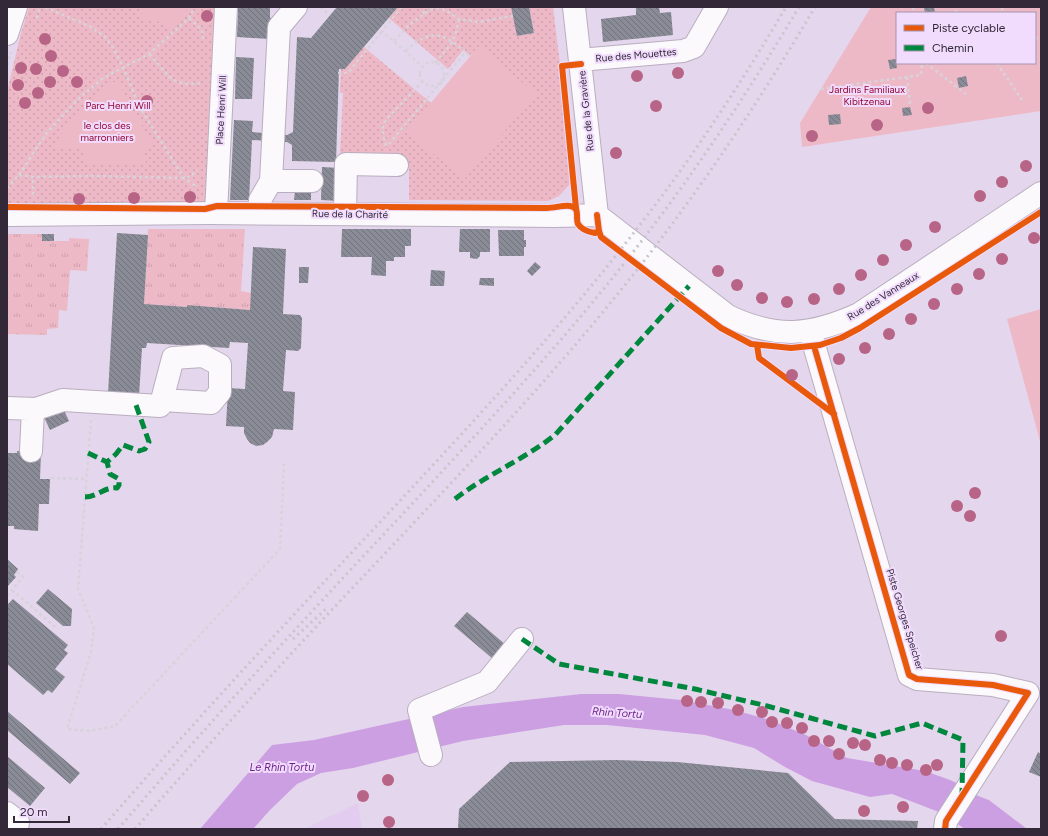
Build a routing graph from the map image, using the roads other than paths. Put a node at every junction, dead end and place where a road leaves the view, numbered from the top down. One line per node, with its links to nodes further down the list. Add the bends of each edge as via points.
1 (16, 7): 6 (street)
2 (226, 7): 12 (street, Place Henri Will)
3 (296, 7): 9 (street, via 279,27)
4 (574, 7): 7 (street, Rue de la Gravière)
5 (717, 7): 7 (street, Rue des Mouettes, via 694,47 683,51)
6 (7, 34)
7 (580, 60): 16 (street, Rue de la Gravière)
8 (397, 165): 15 (street, via 346,164)
9 (271, 181): 10 (street); 13 (street, via 260,200)
10 (312, 182)
11 (1041, 193): 17 (street, Rue des Vanneaux, via 858,314)
12 (216, 213): 13 (street, Rue de la Charité); 14 (street, Rue de la Charité)
13 (259, 213): 15 (street, Rue de la Charité)
14 (7, 214)
15 (345, 214): 16 (street, Rue de la Charité)
16 (597, 215): 17 (street, Rue des Vanneaux, via 728,316 750,326 769,330)
17 (810, 331): 23 (street, Piste Georges Speicher, via 909,675 917,679 993,685)
18 (162, 400): 20 (street, via 160,406 62,400)
19 (7, 408): 20 (street)
20 (34, 409): 21 (street)
21 (31, 451)
22 (522, 639): 24 (street, via 487,682 419,710)
23 (1035, 693): 26 (street, Piste Georges Speicher, via 960,800)
24 (431, 755)
25 (7, 813): 27 (street, via 18,822)
26 (946, 825)
27 (17, 829)

